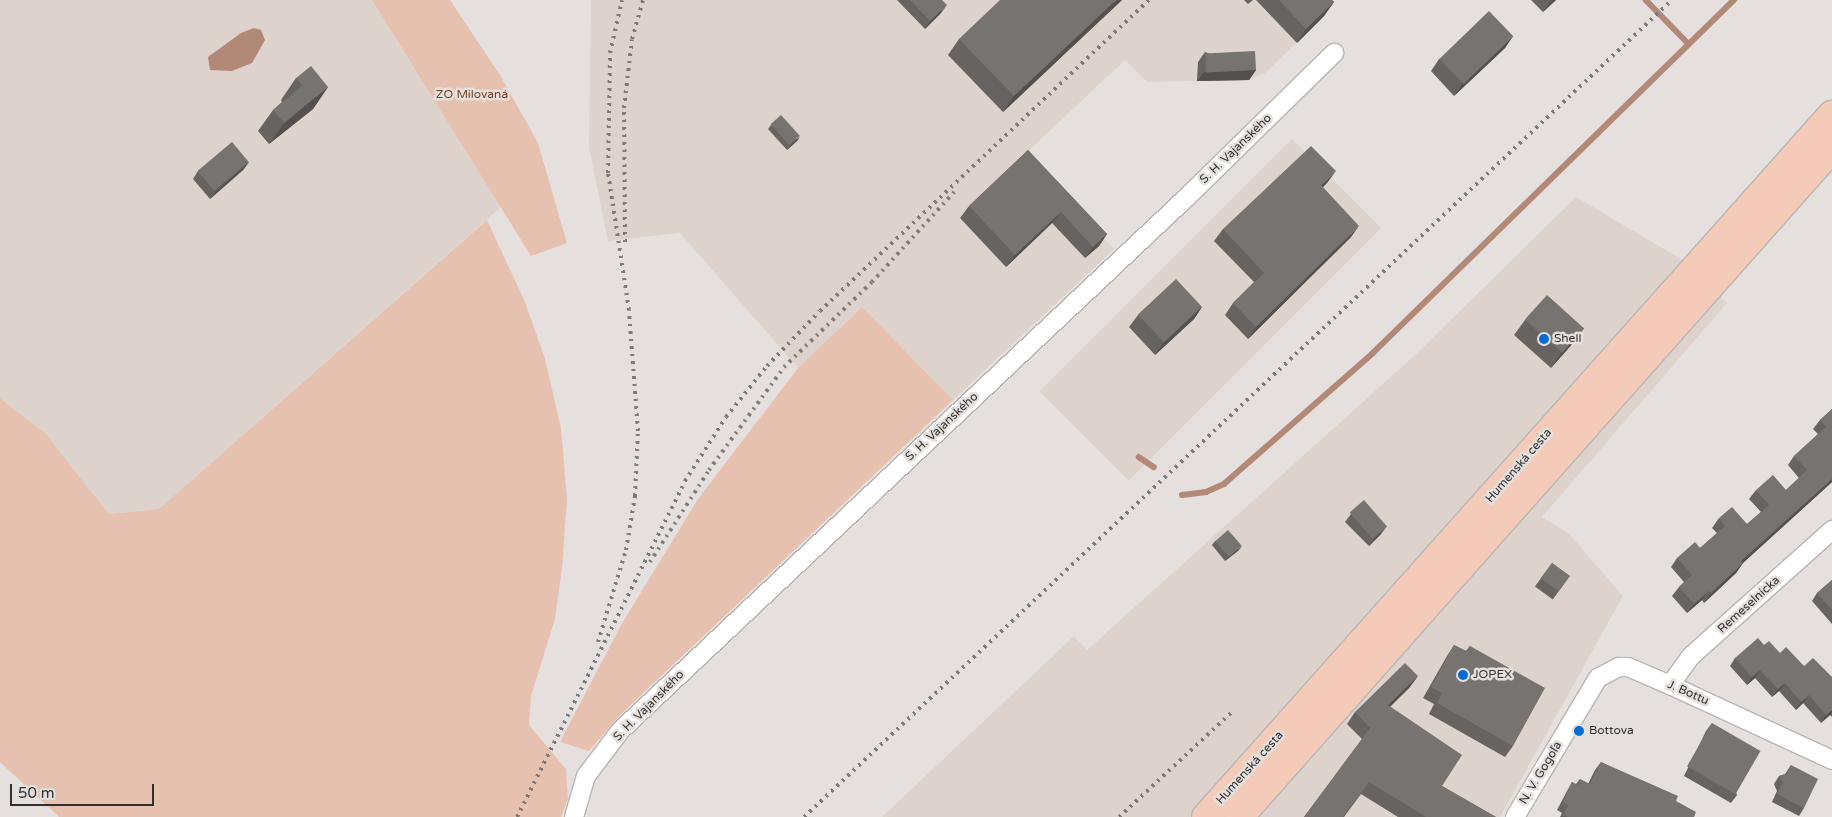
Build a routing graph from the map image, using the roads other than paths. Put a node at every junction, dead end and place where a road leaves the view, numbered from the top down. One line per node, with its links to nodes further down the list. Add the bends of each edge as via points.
1 (1334, 53): 8 (street, S. H. Vajanského, via 1186,199 620,731 586,776)
2 (1832, 115): 9 (main road, Humenská cesta)
3 (1832, 148): 10 (main road, Humenská cesta)
4 (1832, 530): 5 (street, Remeselnícka, via 1690,657)
5 (1670, 685): 6 (street, J. Bottu, via 1628,667 1606,671 1598,678); 7 (street, J. Bottu)
6 (1568, 729): 11 (street, N. V. Gogoľa)
7 (1832, 760)
8 (574, 817)
9 (1206, 817)
10 (1239, 817)
11 (1515, 817)

